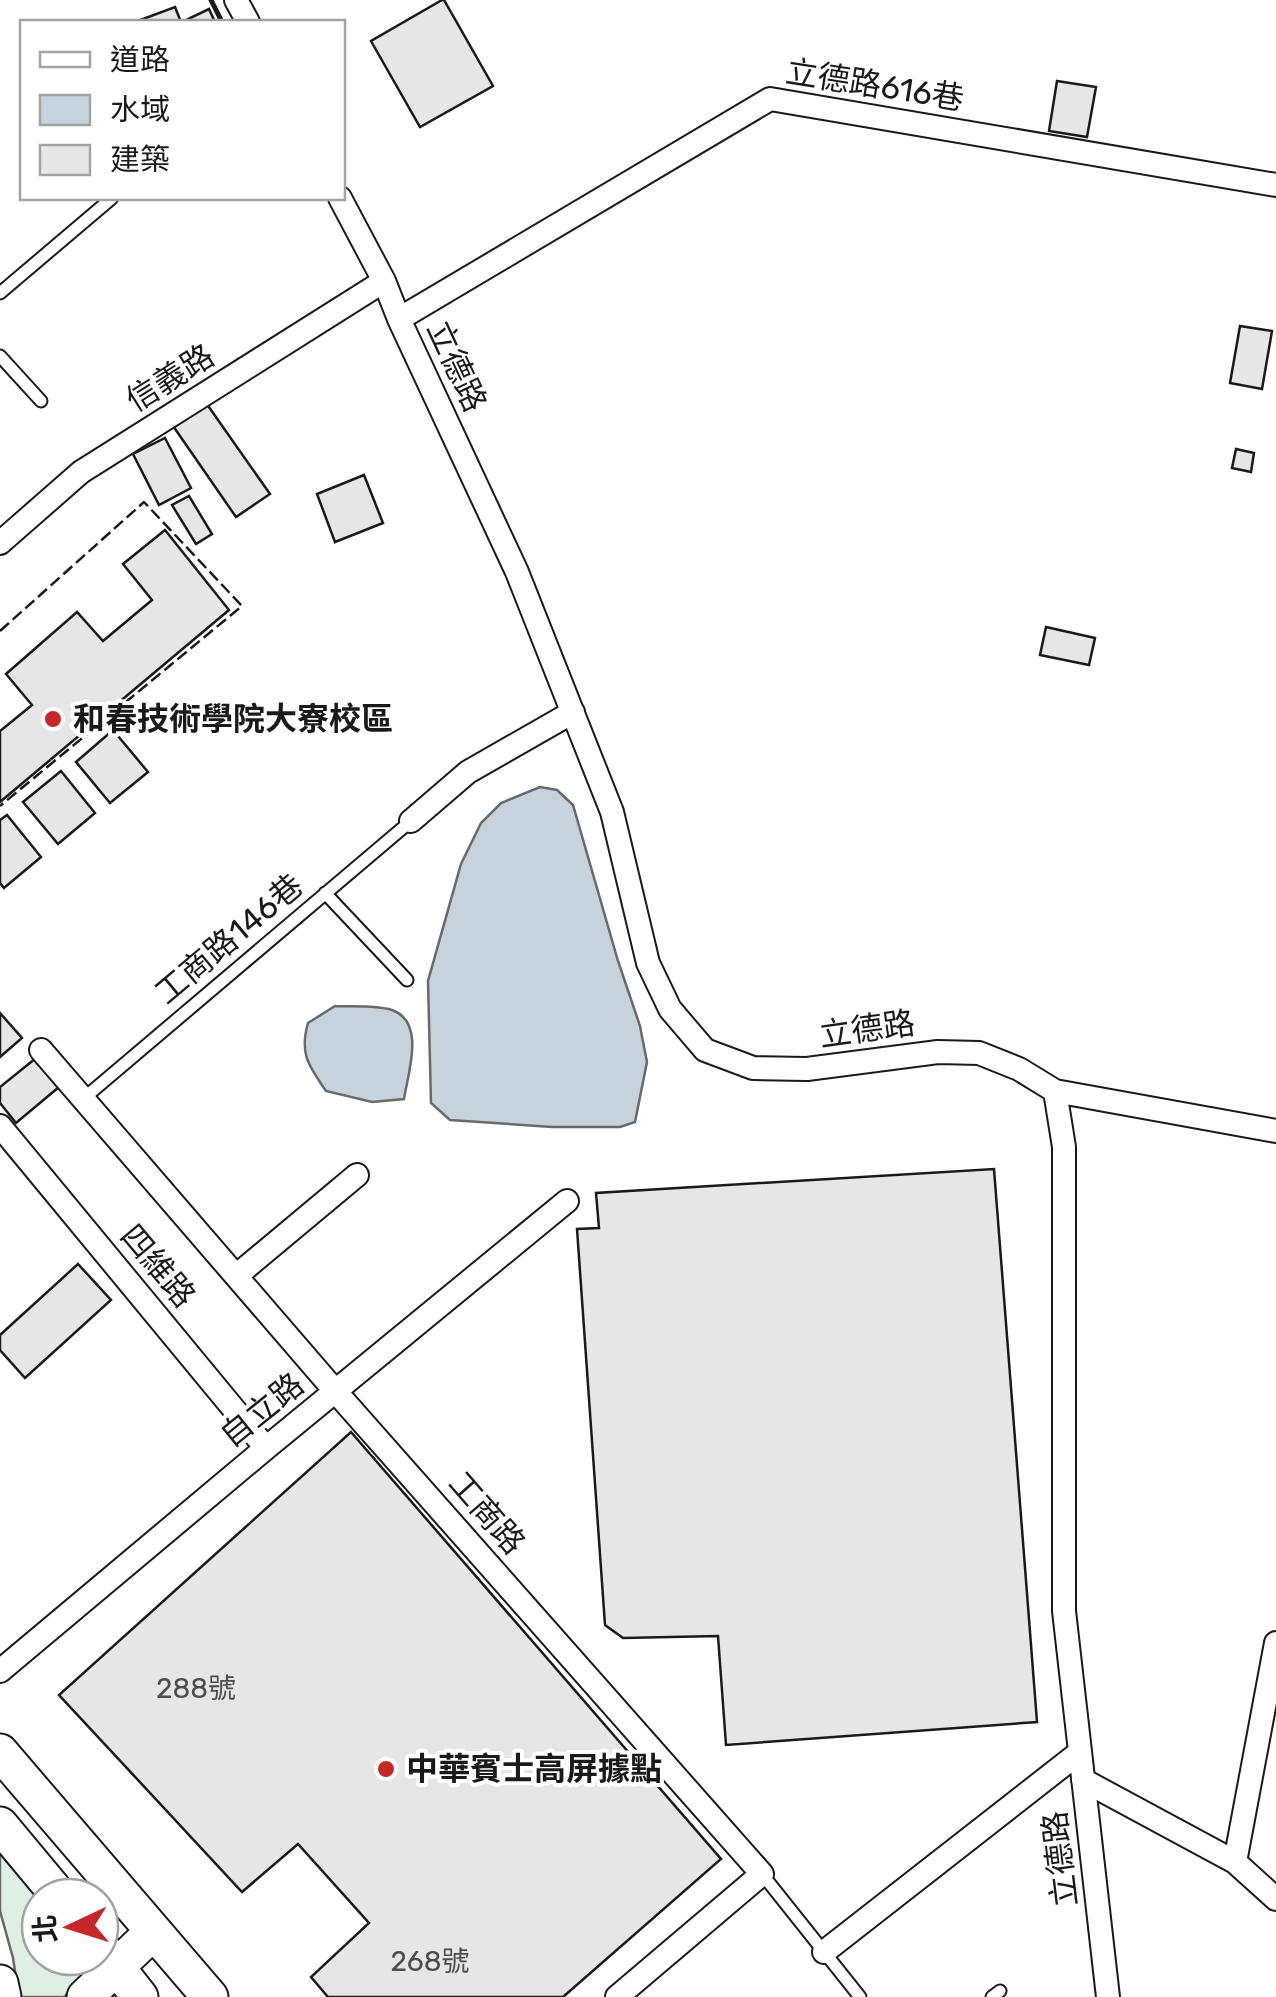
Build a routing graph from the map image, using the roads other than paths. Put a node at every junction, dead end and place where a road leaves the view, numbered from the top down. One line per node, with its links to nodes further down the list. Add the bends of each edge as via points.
1 (1276, 185): 6 (street, 立德路616巷, via 770,99)
2 (110, 200): 5 (lane)
3 (341, 200): 4 (street, 立德路)
4 (384, 281): 6 (street, 立德路); 10 (street, 信義路, via 81,472)
5 (0, 293)
6 (399, 319): 11 (street, 立德路, via 517,572)
7 (0, 356): 8 (lane)
8 (5, 371): 9 (lane)
9 (41, 401)
10 (0, 543)
11 (573, 712): 12 (street, via 468,772); 16 (street, 立德路, via 612,812 648,964 670,1009 705,1050 753,1068 807,1069 979,1053)
12 (410, 821): 13 (lane, 工商路146巷)
13 (325, 894): 14 (lane); 17 (lane, 工商路146巷)
14 (407, 980)
15 (41, 1050): 17 (street, 工商路)
16 (1055, 1092): 19 (street); 28 (street, 立德路, via 1064,1148 1064,1611)
17 (84, 1099): 22 (street, 工商路)
18 (0, 1126): 24 (street, 四維路)
19 (1276, 1132)
20 (356, 1176): 22 (street)
21 (567, 1200): 23 (street, 自立路)
22 (236, 1276): 23 (street, 工商路)
23 (336, 1392): 24 (street, 自立路); 32 (street, 工商路)
24 (266, 1448): 26 (street, 自立路)
25 (1276, 1642): 31 (street)
26 (0, 1671)
27 (0, 1752): 35 (main road)
28 (1080, 1752): 29 (street, 立德路); 36 (street)
29 (1083, 1780): 31 (street); 44 (street, 立德路)
30 (0, 1825): 33 (main road)
31 (1235, 1862): 34 (street)
32 (762, 1874): 36 (lane); 42 (street)
33 (43, 1877)
34 (1276, 1899)
35 (164, 1944): 37 (main road); 41 (main road)
36 (824, 1952): 43 (lane)
37 (125, 1979): 40 (main road)
38 (0, 1982): 39 (main road)
39 (3, 1997)
40 (85, 1997)
41 (210, 1997)
42 (617, 1997)
43 (860, 1997)
44 (1108, 1997)

